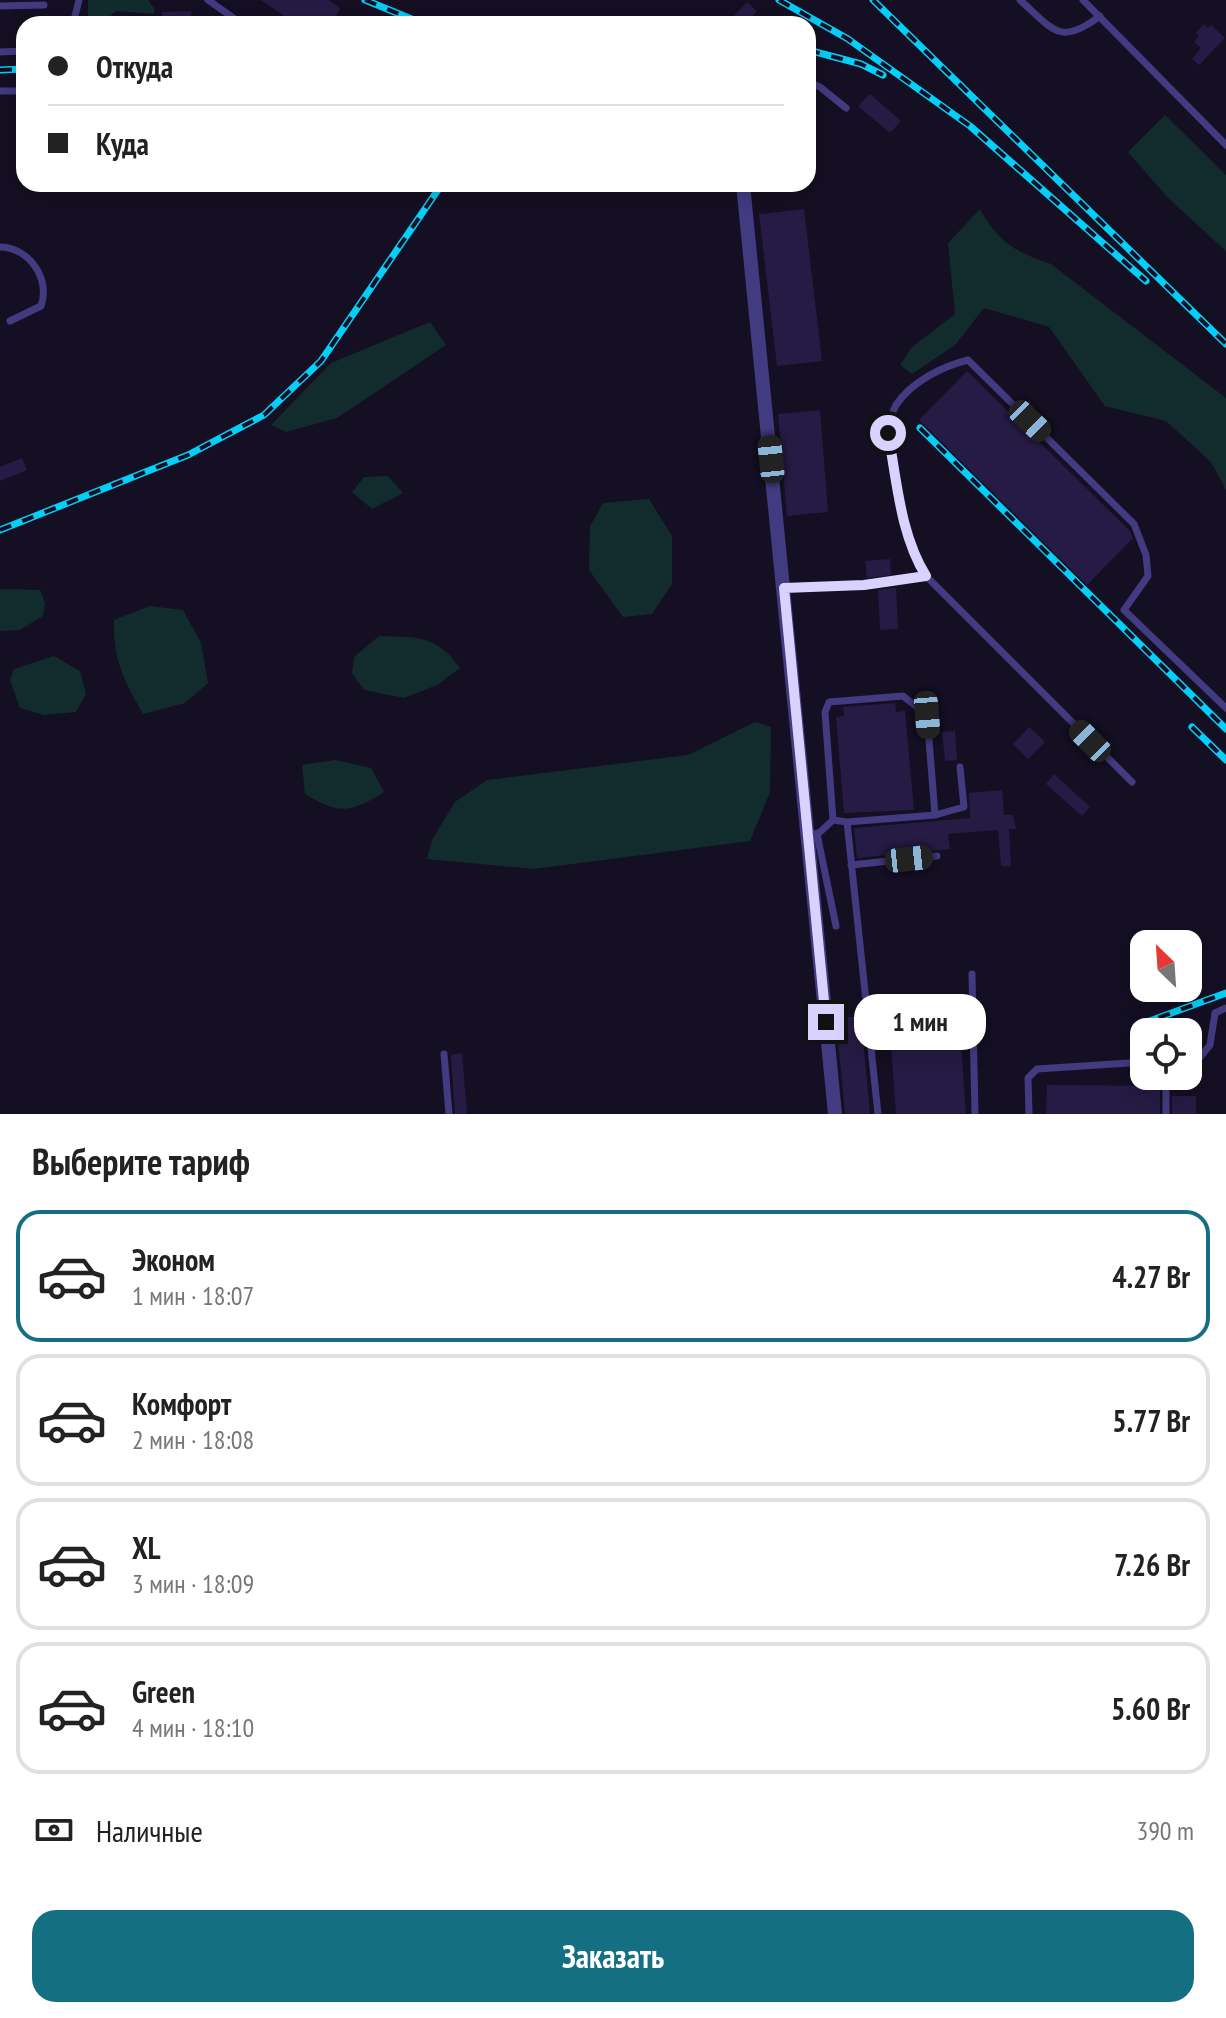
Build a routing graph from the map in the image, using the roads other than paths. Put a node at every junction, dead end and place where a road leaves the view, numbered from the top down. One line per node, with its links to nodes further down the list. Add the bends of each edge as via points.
1 (208, 0): 6 (lane)
2 (1020, 0): 7 (lane, via 1062,33 1080,31)
3 (1083, 0): 7 (lane)
4 (44, 5): 5 (lane)
5 (0, 6)
6 (231, 16)
7 (1100, 16): 12 (lane)
8 (816, 85): 11 (lane)
9 (0, 91): 10 (lane)
10 (15, 91)
11 (846, 108)
12 (1226, 145)
13 (744, 192): 17 (street)
14 (0, 247): 15 (lane, via 27,255 44,296 41,306)
15 (10, 321)
16 (926, 576): 17 (lane); 18 (lane, via 902,513 888,433 895,406 907,393 942,367 968,360 1134,524 1148,576 1124,610); 20 (lane)
17 (784, 588): 24 (street)
18 (1226, 708)
19 (960, 767): 21 (lane, via 964,807)
20 (1132, 782)
21 (935, 815): 22 (lane, via 927,715 903,696 829,702 825,712); 23 (lane)
22 (833, 820): 23 (lane); 24 (lane)
23 (847, 822): 26 (lane)
24 (812, 836): 27 (lane); 35 (street)
25 (937, 856): 26 (lane)
26 (851, 865): 36 (lane)
27 (836, 926)
28 (972, 974): 37 (lane)
29 (1226, 1008): 31 (lane, via 1215,1013 1210,1045)
30 (444, 1054): 34 (lane)
31 (1202, 1055)
32 (1130, 1063): 38 (lane, via 1037,1069 1028,1078)
33 (1166, 1090): 39 (lane)
34 (449, 1114)
35 (835, 1114)
36 (878, 1114)
37 (975, 1114)
38 (1029, 1114)
39 (1166, 1114)

